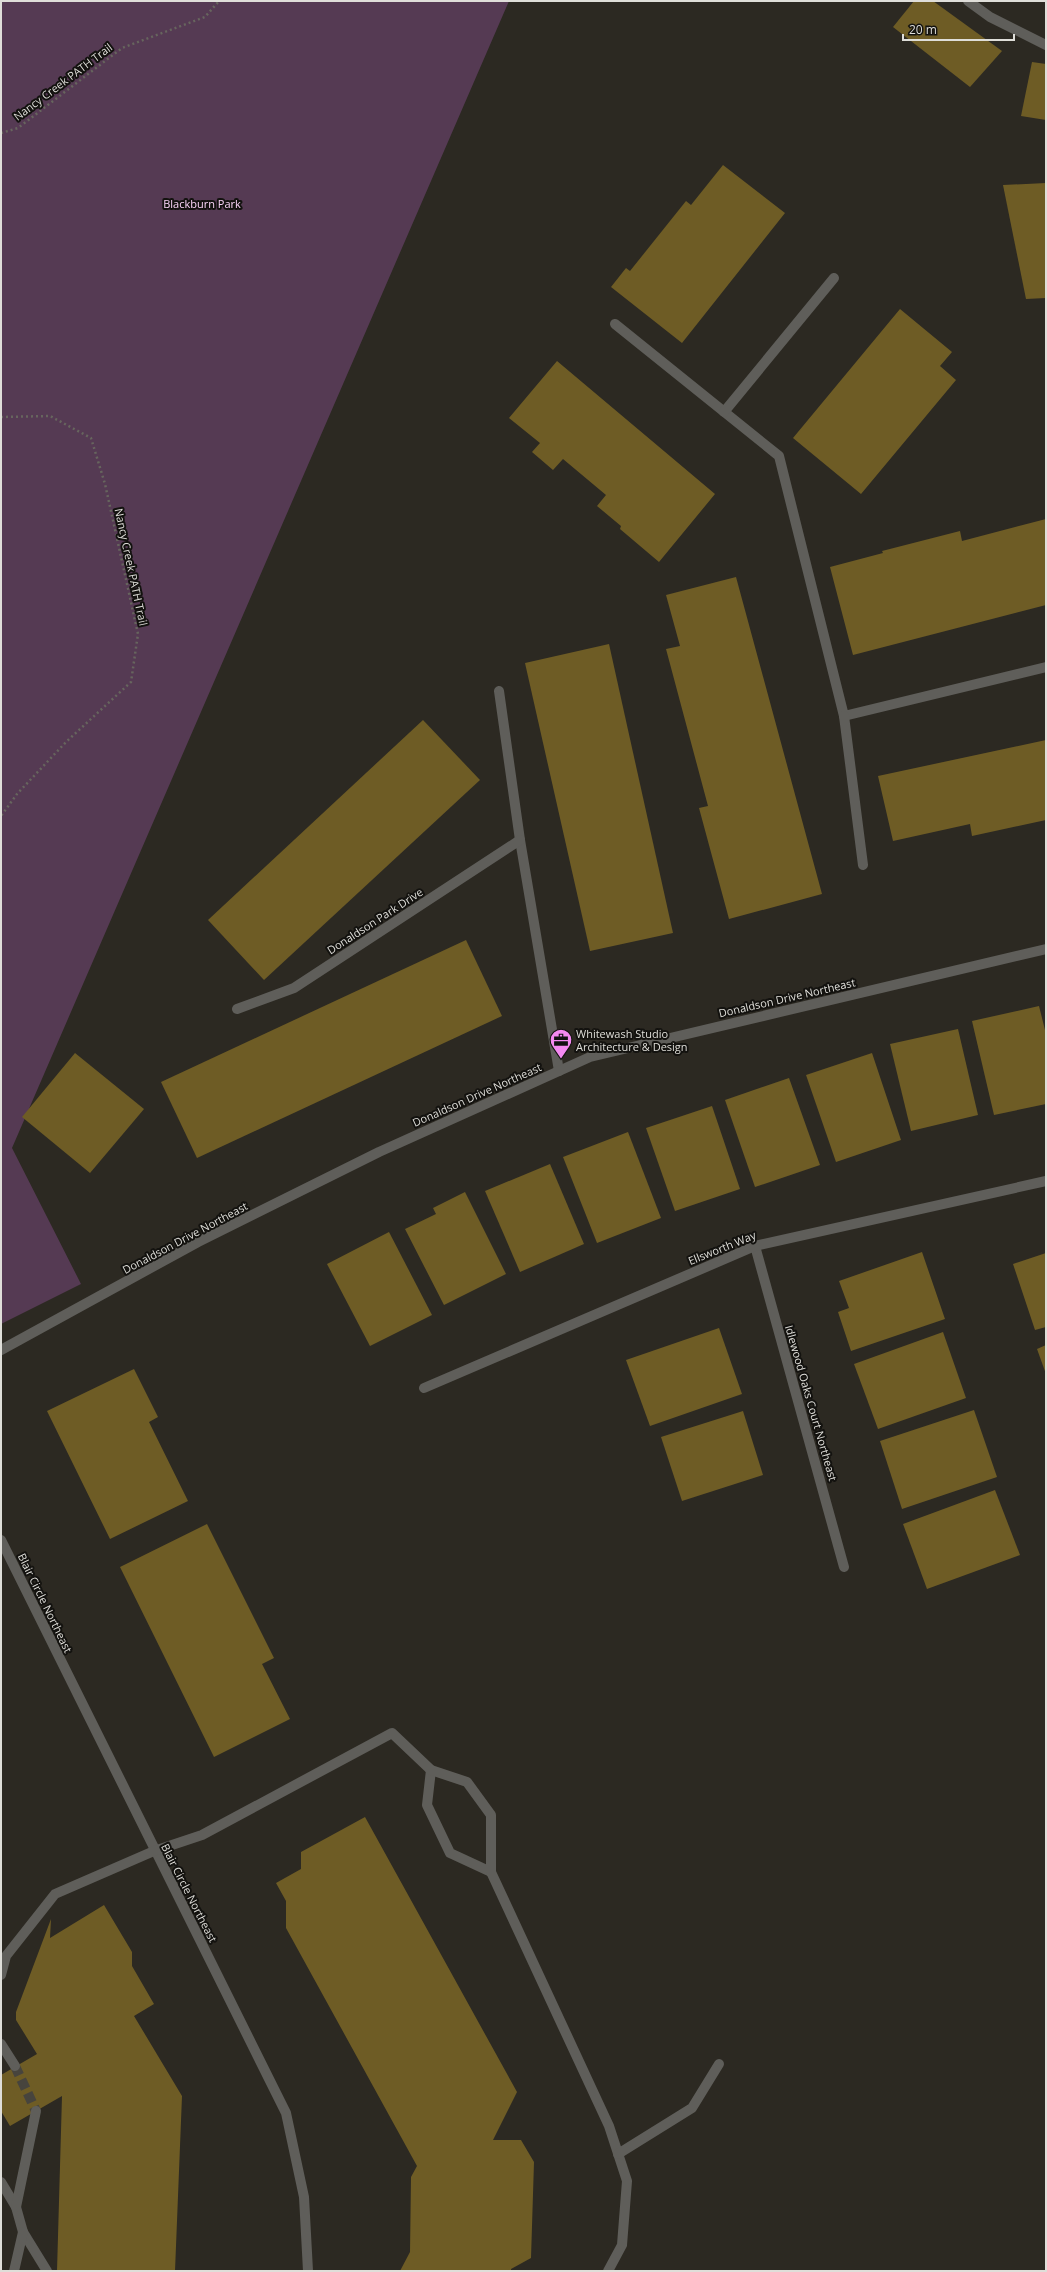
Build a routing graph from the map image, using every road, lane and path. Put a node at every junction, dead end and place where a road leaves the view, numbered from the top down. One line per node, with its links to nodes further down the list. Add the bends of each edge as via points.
1 (219, 1): 4 (path, Nancy Creek PATH Trail, via 205,17 122,48 18,128)
2 (968, 1): 3 (street, via 990,17)
3 (1046, 45)
4 (1, 133)
5 (834, 278): 7 (street)
6 (615, 324): 7 (street)
7 (724, 412): 11 (street, via 779,456)
8 (1, 416): 12 (path, Nancy Creek PATH Trail, via 50,416 91,438 105,484 138,634 131,682 66,742 17,794)
9 (1046, 667): 11 (street)
10 (498, 691): 13 (street)
11 (844, 716): 14 (street)
12 (1, 816)
13 (520, 840): 16 (street, Donaldson Park Drive, via 294,988); 17 (street)
14 (864, 865)
15 (1046, 949): 17 (street, Donaldson Drive Northeast, via 590,1057)
16 (237, 1009)
17 (559, 1071): 20 (street, Donaldson Drive Northeast, via 380,1152 198,1242)
18 (1046, 1181): 19 (street, Ellsworth Way)
19 (755, 1246): 21 (street, Ellsworth Way); 23 (street, Idlewood Oaks Court Northeast)
20 (1, 1350)
21 (424, 1388)
22 (1, 1540): 25 (street, Blair Circle Northeast)
23 (844, 1567)
24 (431, 1770): 25 (street, via 392,1733 202,1835); 26 (street, via 427,1805 450,1853); 26 (street, via 467,1782 491,1815)
25 (154, 1851): 27 (street, via 55,1894 6,1956); 38 (street, Blair Circle Northeast, via 286,2112 304,2198)
26 (491, 1872): 32 (street, via 609,2126)
27 (1, 1975)
28 (1, 2044): 30 (street)
29 (720, 2064): 32 (street, via 692,2108)
30 (15, 2066)
31 (36, 2111): 34 (street)
32 (618, 2154): 39 (street, via 627,2180 622,2245)
33 (1, 2182): 34 (street)
34 (16, 2207): 35 (street)
35 (23, 2232): 36 (street); 37 (street)
36 (14, 2271)
37 (47, 2271)
38 (308, 2271)
39 (608, 2271)

